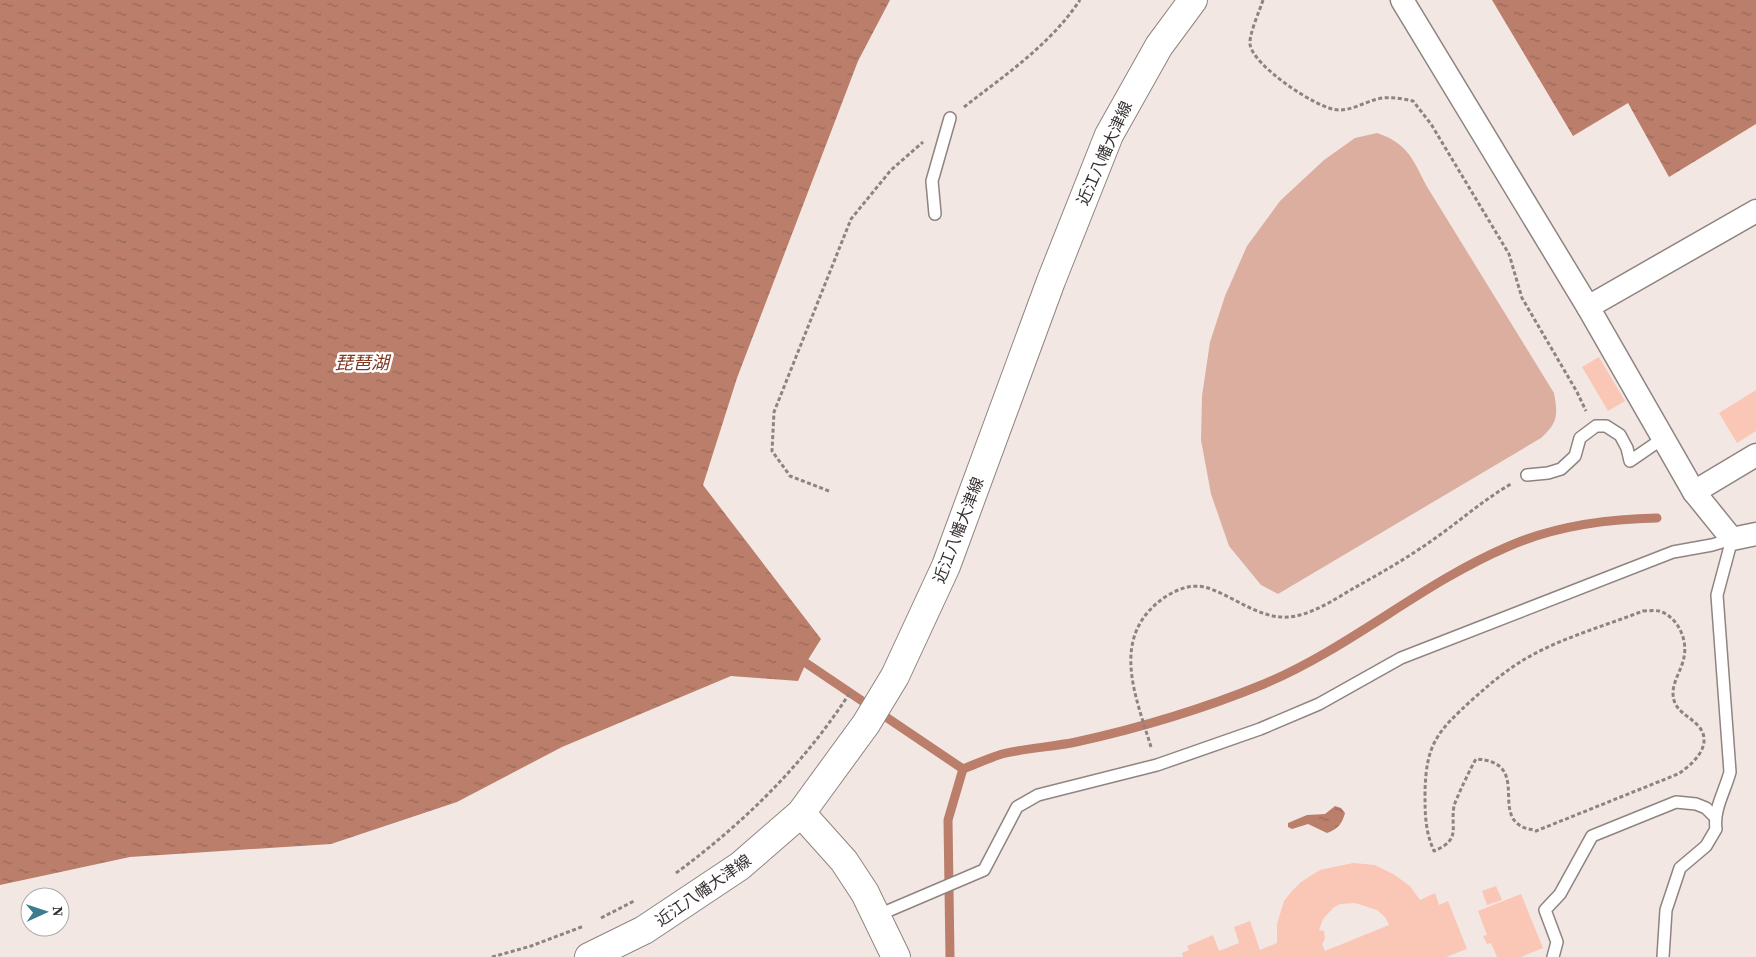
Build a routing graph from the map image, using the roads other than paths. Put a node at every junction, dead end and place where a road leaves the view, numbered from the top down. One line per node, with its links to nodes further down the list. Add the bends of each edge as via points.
1 (1193, 0): 13 (main road, 近江八幡大津線, via 1159,46 1109,135 1051,281 946,566 884,696)
2 (1402, 0): 6 (street)
3 (950, 118): 5 (lane, via 932,181)
4 (1756, 212): 6 (street)
5 (935, 214)
6 (1588, 307): 7 (street)
7 (1662, 440): 9 (lane, via 1630,461 1628,448 1620,435 1606,426 1593,428 1580,438 1575,456 1562,469 1548,474); 10 (street)
8 (1756, 455): 10 (street)
9 (1527, 474)
10 (1694, 492): 12 (street)
11 (1756, 534): 12 (street)
12 (1732, 539): 14 (lane, via 1717,596 1730,772); 15 (lane, via 1673,552 1401,658 1319,704 1260,730 1157,765 1038,795 1016,807 984,870)
13 (800, 813): 15 (main road, via 844,861); 16 (main road, 近江八幡大津線, via 740,866 677,910)
14 (1714, 816): 18 (lane, via 1696,804 1676,802 1592,836 1560,894 1545,910 1557,942); 19 (lane, via 1716,829 1706,846 1680,868 1666,910)
15 (876, 916): 17 (main road)
16 (589, 957)
17 (896, 957)
18 (1553, 957)
19 (1663, 957)

